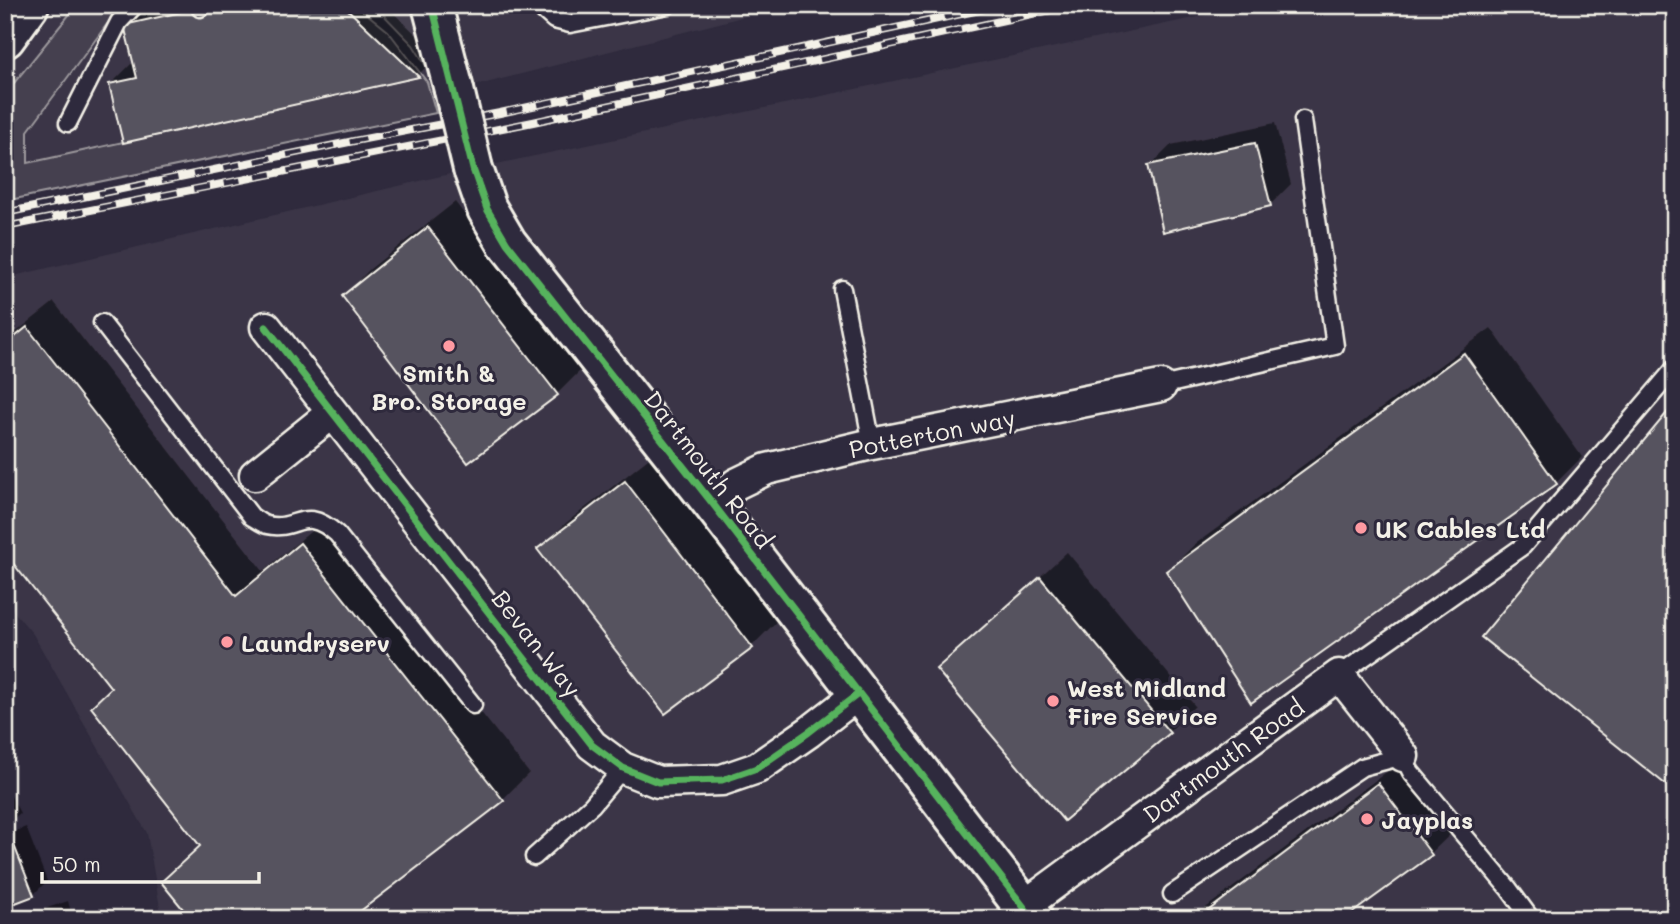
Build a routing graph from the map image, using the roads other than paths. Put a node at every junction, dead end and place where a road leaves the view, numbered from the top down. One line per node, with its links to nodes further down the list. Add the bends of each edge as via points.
1 (29, 5): 7 (street)
2 (135, 5): 9 (lane, via 119,22)
3 (432, 5): 19 (street, Dartmouth Road, bridge, via 487,209 507,243)
4 (537, 5): 6 (lane, via 554,20 570,24)
5 (668, 5): 6 (lane)
6 (626, 10)
7 (5, 38)
8 (1303, 120): 14 (lane, via 1335,346)
9 (68, 122)
10 (842, 289): 16 (lane)
11 (102, 323): 18 (lane)
12 (266, 327): 15 (street, Bevan Way)
13 (1675, 368): 20 (lane, via 1523,546)
14 (1161, 386): 16 (street, Potterton way)
15 (332, 412): 17 (street); 24 (street, Bevan Way, via 592,745)
16 (872, 444): 19 (street, Potterton way, via 767,469 736,484)
17 (255, 475): 18 (lane)
18 (231, 492): 22 (lane, via 252,517 267,525 323,521)
19 (713, 503): 21 (street, Dartmouth Road)
20 (1339, 676): 23 (street); 27 (street, Dartmouth Road)
21 (858, 694): 24 (street, Bevan Way, via 757,768 722,780 658,782); 27 (street, Dartmouth Road)
22 (473, 705)
23 (1403, 756): 26 (lane, via 1362,767); 28 (lane, via 1411,772)
24 (624, 768): 25 (lane, via 592,805)
25 (534, 857)
26 (1172, 894)
27 (1021, 914)
28 (1531, 919)

